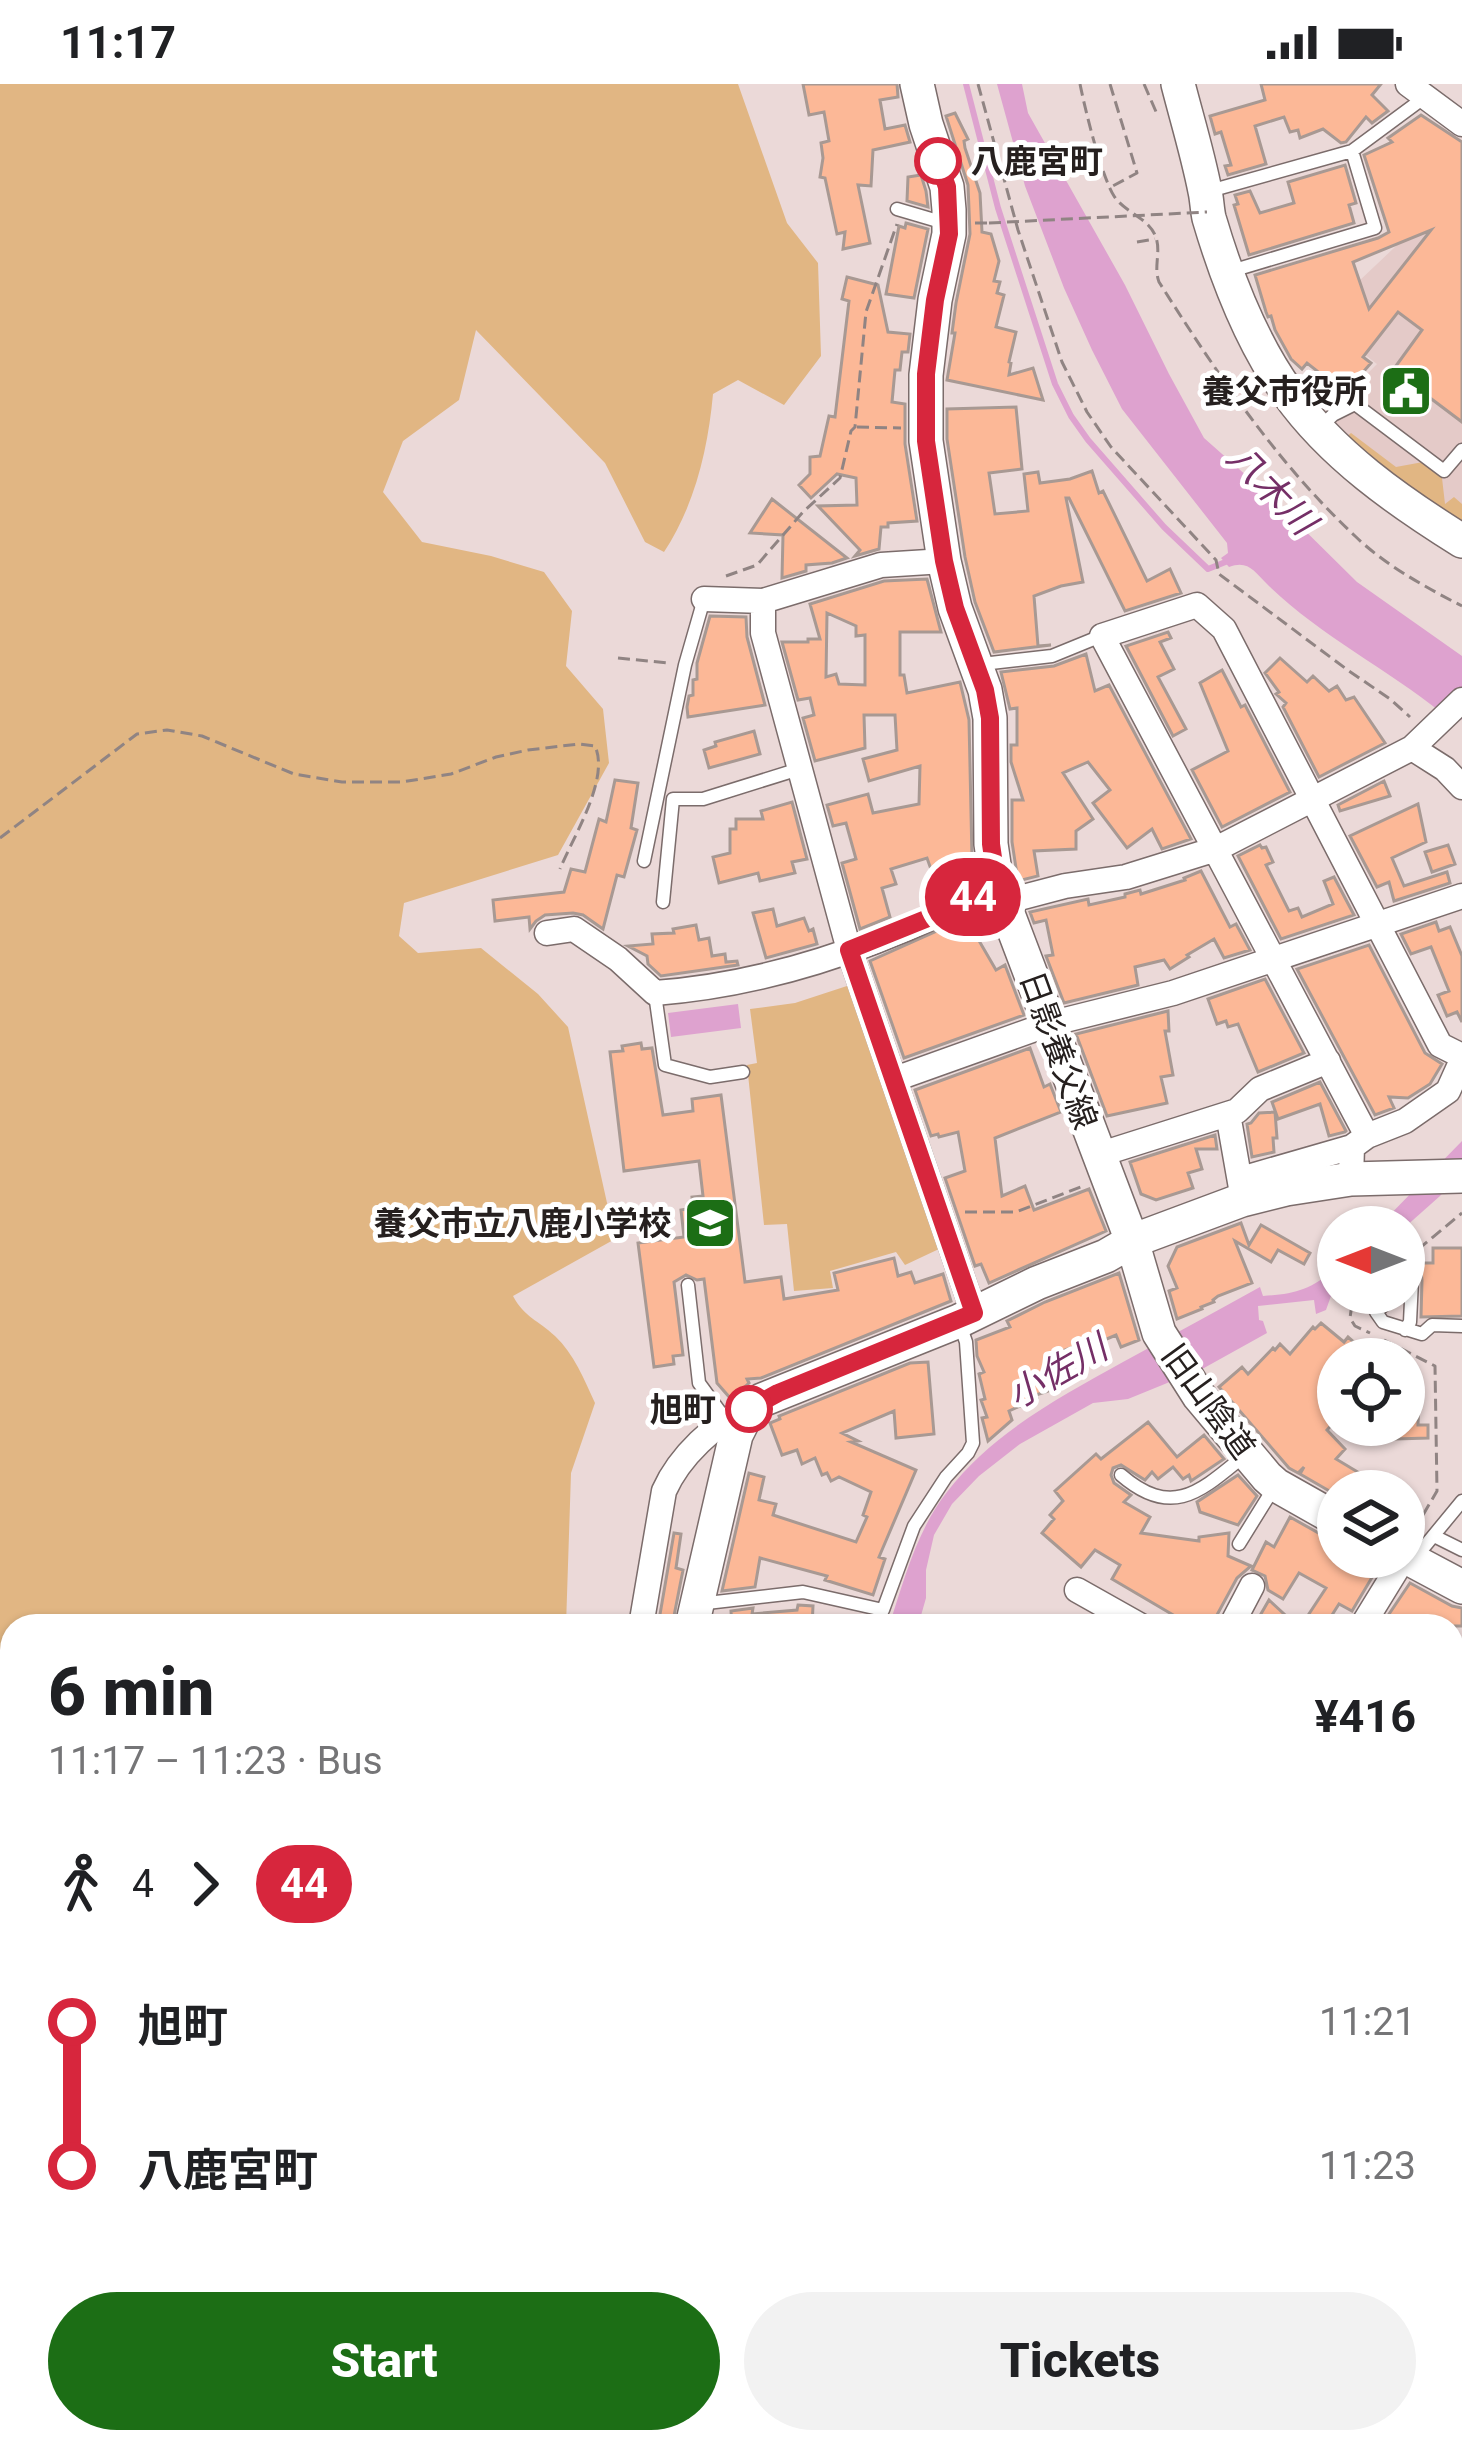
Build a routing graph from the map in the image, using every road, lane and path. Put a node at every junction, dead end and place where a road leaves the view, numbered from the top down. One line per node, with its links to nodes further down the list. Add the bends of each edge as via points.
1 (917, 84): 13 (main road, 日影養父線, via 947,187)
2 (978, 84): 29 (path, via 1018,230 1087,412 1216,560 1219,574 1390,699 1411,718 1407,740)
3 (1080, 84): 9 (path)
4 (1110, 84): 9 (path, via 1137,173)
5 (1178, 84): 10 (main road)
6 (1417, 90): 7 (street); 8 (lane)
7 (1462, 124)
8 (1352, 151): 10 (lane); 16 (lane, via 1376,228)
9 (1111, 188): 14 (path)
10 (1206, 202): 12 (path, bridge); 16 (main road)
11 (899, 210): 13 (lane); 17 (path, via 866,312)
12 (988, 223)
13 (949, 224): 18 (main road, 日影養父線, via 926,374)
14 (1156, 238): 15 (path); 25 (path, via 1160,282 1289,467 1357,539)
15 (1137, 242)
16 (1227, 273): 19 (main road, via 1286,391)
17 (855, 427): 18 (path); 23 (path, via 840,478 758,565 720,580)
18 (926, 428): 22 (main road, 日影養父線)
19 (1318, 429): 20 (lane, via 1354,404 1444,471); 21 (main road)
20 (1462, 450)
21 (1462, 541)
22 (944, 561): 24 (street, via 881,565); 27 (main road, 日影養父線)
23 (704, 599): 24 (street); 35 (lane)
24 (764, 601): 30 (street, via 763,633)
25 (1462, 606)
26 (1102, 636): 27 (lane, via 1052,656); 32 (street, via 1197,605 1224,629); 34 (street)
27 (975, 665): 37 (main road, 日影養父線, via 990,718 991,844)
28 (1462, 700): 29 (street)
29 (1414, 746): 31 (street); 32 (street)
30 (800, 769): 39 (lane, via 703,799 673,800); 42 (street)
31 (1462, 787)
32 (1312, 799): 34 (street); 40 (street)
33 (0, 838): 36 (path, via 137,734 202,736 294,774 342,782 403,782 528,750 595,746 595,791)
34 (1216, 849): 37 (street, via 1126,877); 43 (street)
35 (644, 861)
36 (560, 869)
37 (1000, 893): 42 (street); 45 (main road, 日影養父線)
38 (1462, 896): 40 (street)
39 (663, 902)
40 (1378, 925): 43 (street); 46 (street, via 1440,1045)
41 (547, 933): 44 (street, via 574,929)
42 (849, 950): 44 (street, via 766,977); 49 (street)
43 (1274, 960): 45 (street); 47 (street)
44 (655, 993): 48 (lane, via 665,1065 710,1077)
45 (1049, 1024): 49 (street); 52 (main road, 日影養父線)
46 (1462, 1058): 51 (street, via 1448,1090)
47 (1328, 1061): 50 (street, via 1260,1089); 51 (street)
48 (743, 1072)
49 (895, 1079): 56 (street)
50 (1228, 1114): 52 (street); 54 (street)
51 (1359, 1160): 53 (main road); 54 (main road, via 1286,1189)
52 (1102, 1167): 56 (path, via 1016,1212); 57 (main road, 日影養父線)
53 (1462, 1176)
54 (1242, 1194): 57 (main road)
55 (1462, 1213): 58 (path)
56 (939, 1214): 63 (street)
57 (1132, 1241): 63 (main road); 67 (main road, 旧山陰道, via 1159,1333)
58 (1425, 1244)
59 (688, 1285): 66 (lane, via 700,1383)
60 (1351, 1314): 72 (path, via 1355,1326 1435,1366 1437,1491)
61 (1377, 1314): 65 (lane)
62 (1410, 1314): 65 (lane)
63 (966, 1317): 66 (main road); 84 (lane, via 974,1443 914,1526 883,1610 803,1592)
64 (1462, 1326): 65 (lane)
65 (1405, 1330)
66 (738, 1414): 82 (street, via 678,1466 664,1491); 83 (main road)
67 (1246, 1455): 68 (lane, via 1191,1496 1155,1496); 69 (main road, 旧山陰道)
68 (1121, 1475)
69 (1276, 1485): 71 (main road, 旧山陰道); 74 (lane)
70 (1462, 1501): 73 (lane)
71 (1317, 1508)
72 (1425, 1511)
73 (1434, 1536): 75 (lane); 76 (lane)
74 (1239, 1544)
75 (1425, 1546)
76 (1462, 1550)
77 (1425, 1567): 80 (main road)
78 (1391, 1578): 87 (street)
79 (1252, 1586): 86 (street)
80 (1462, 1586)
81 (1078, 1590): 85 (street)
82 (642, 1614)
83 (694, 1614)
84 (699, 1614)
85 (1117, 1614)
86 (1237, 1614)
87 (1369, 1614)

